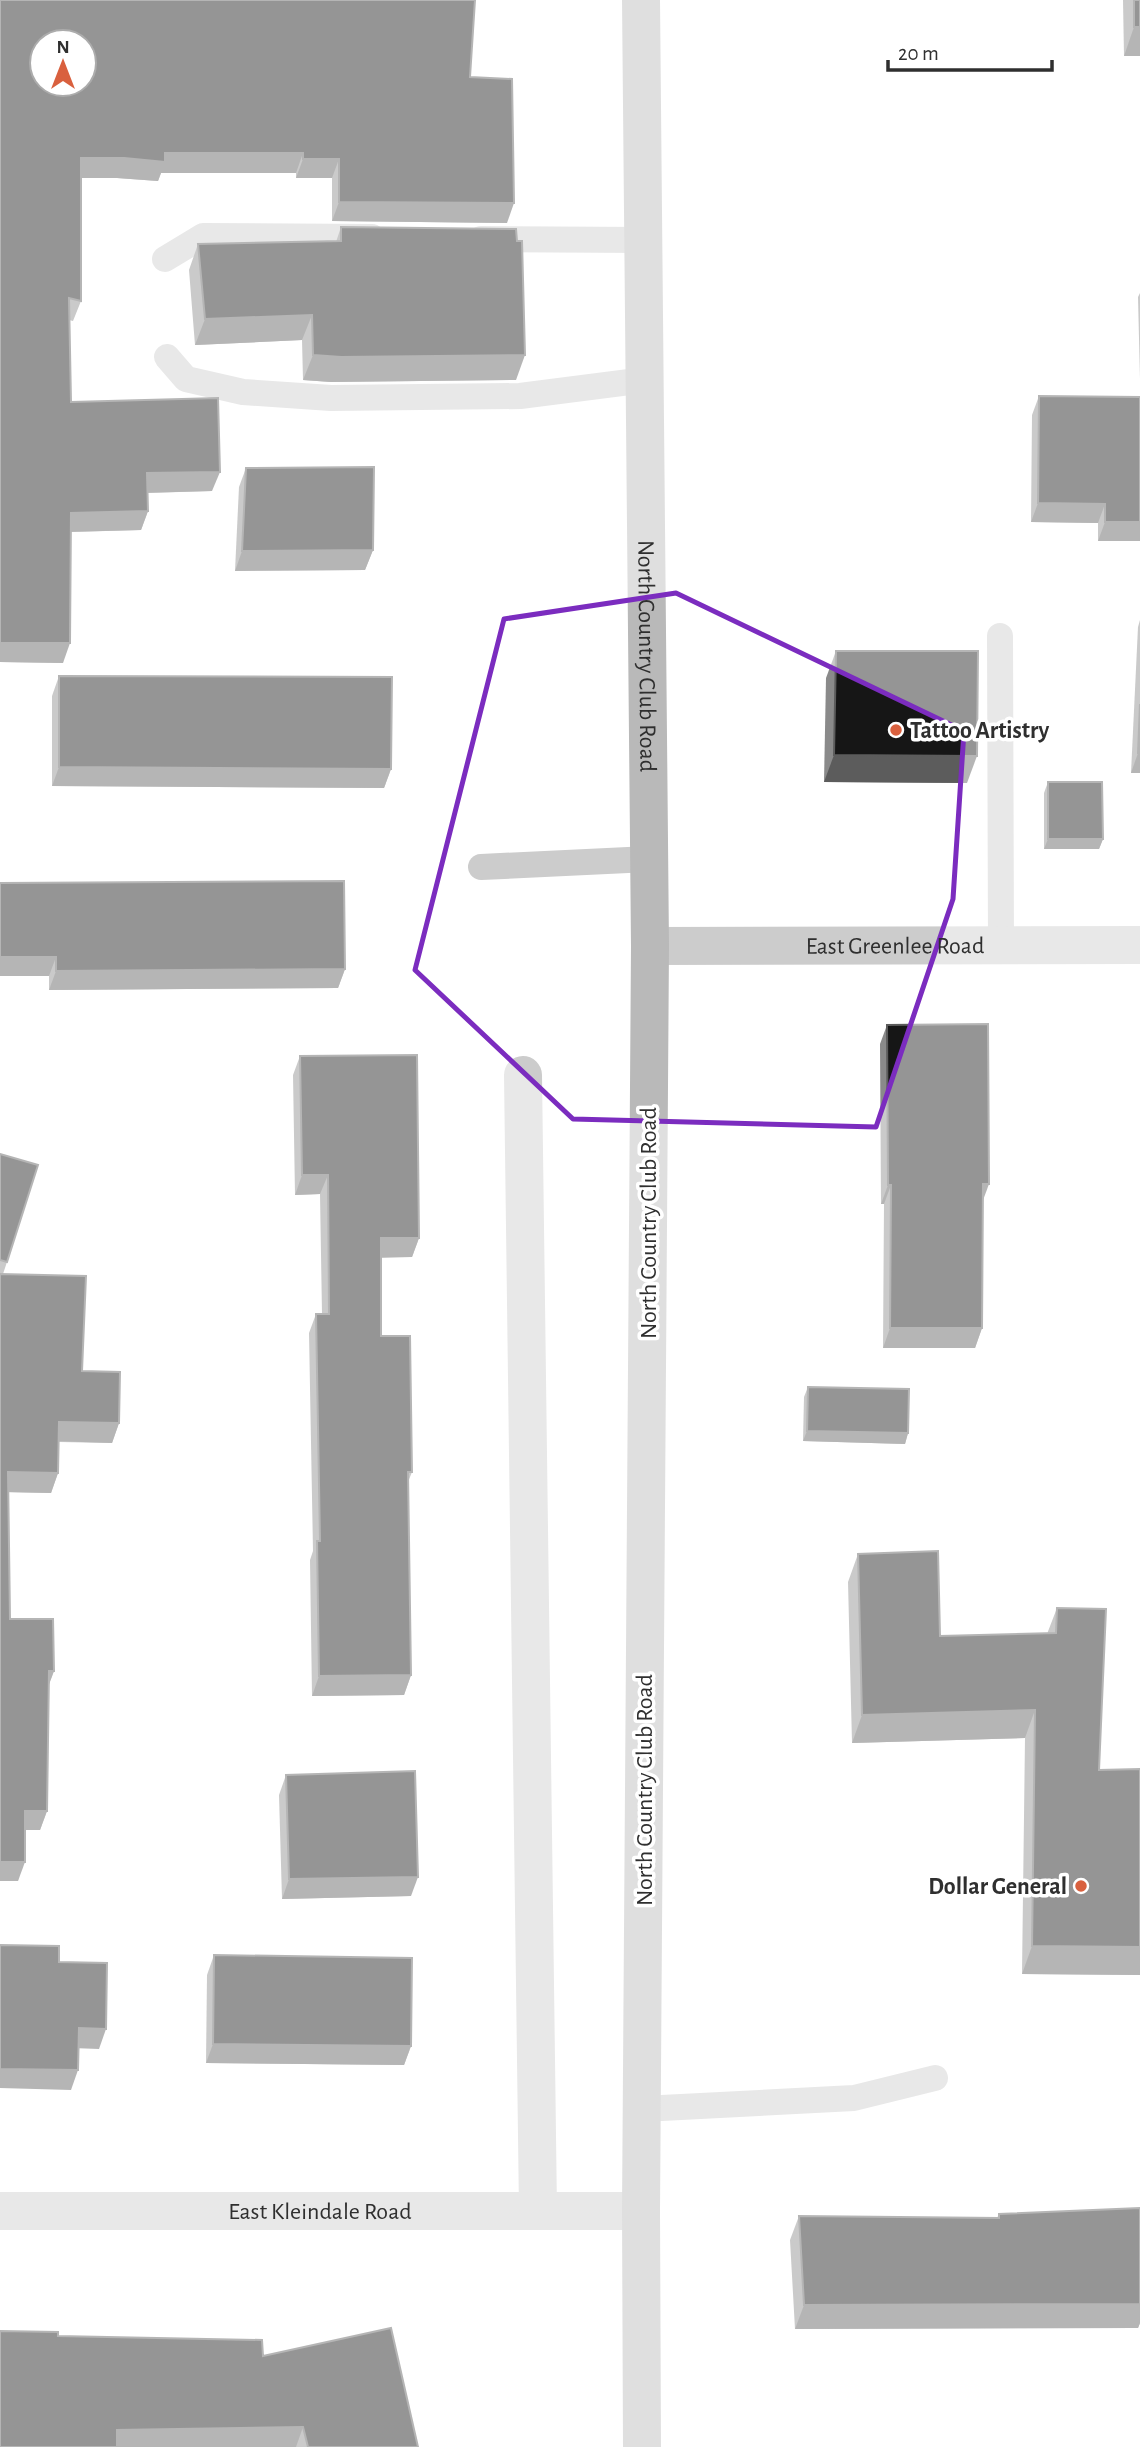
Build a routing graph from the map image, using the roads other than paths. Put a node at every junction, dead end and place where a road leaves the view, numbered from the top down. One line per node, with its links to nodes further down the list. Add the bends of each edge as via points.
1 (641, 0): 4 (main road, North Country Club Road)
2 (396, 237): 5 (lane, via 203,236)
3 (451, 238): 4 (lane)
4 (643, 240): 7 (main road, North Country Club Road)
5 (165, 259)
6 (167, 357): 7 (lane, via 186,379 243,392 331,398 520,396)
7 (645, 380): 9 (main road, North Country Club Road)
8 (1000, 636): 11 (lane)
9 (649, 859): 10 (lane); 13 (main road, North Country Club Road)
10 (481, 867)
11 (1001, 945): 12 (street, East Greenlee Road); 13 (street, East Greenlee Road)
12 (1140, 945)
13 (650, 946): 16 (main road, North Country Club Road)
14 (523, 1075): 18 (street)
15 (935, 2078): 16 (lane, via 854,2098)
16 (642, 2109): 19 (main road, North Country Club Road)
17 (0, 2211): 18 (street, East Kleindale Road)
18 (538, 2211): 19 (street, East Kleindale Road)
19 (641, 2211): 20 (main road, North Country Club Road)
20 (642, 2447)

